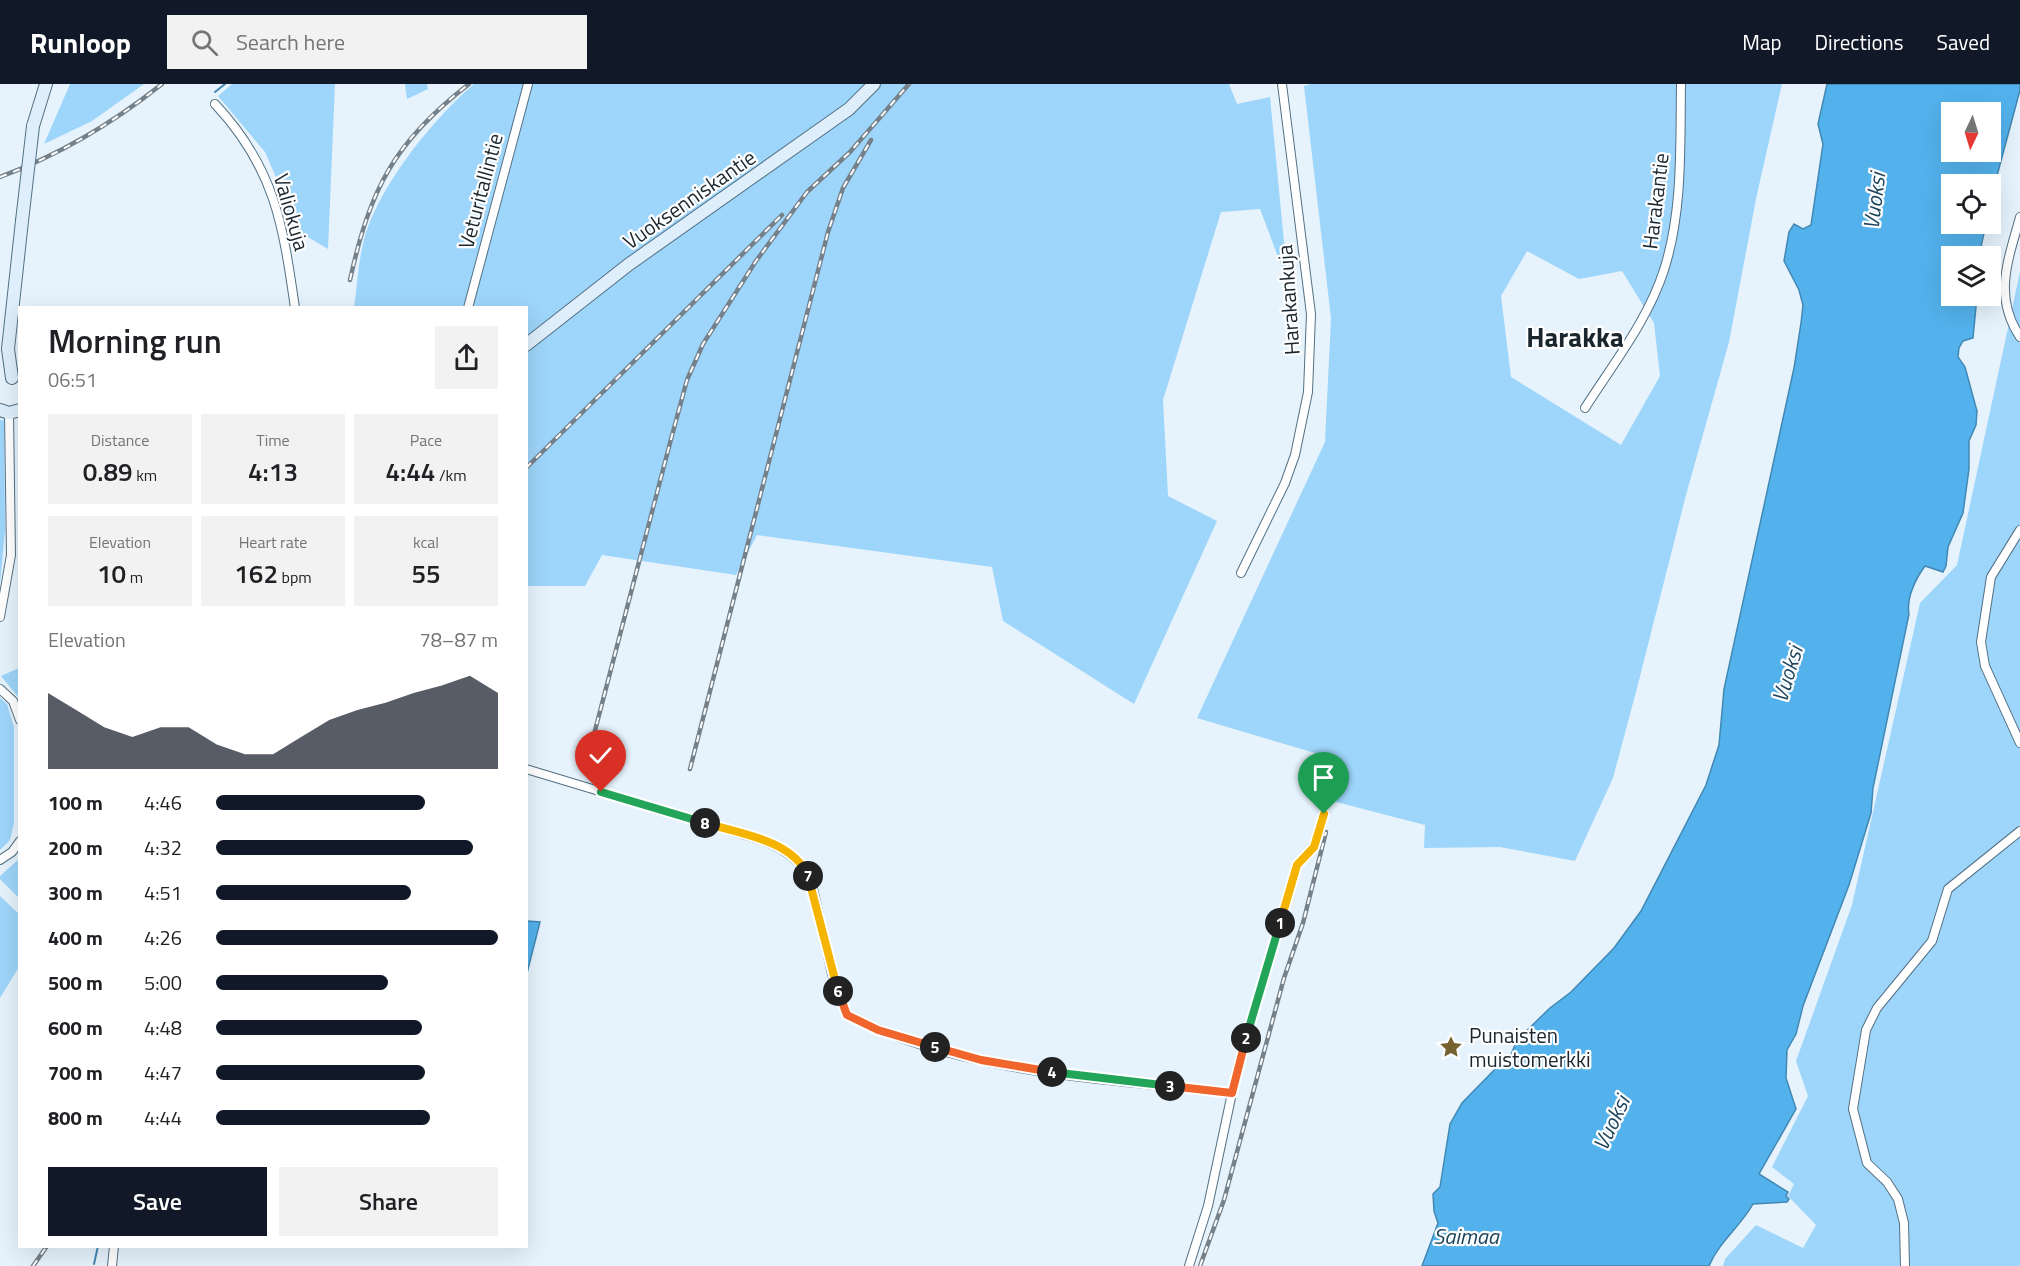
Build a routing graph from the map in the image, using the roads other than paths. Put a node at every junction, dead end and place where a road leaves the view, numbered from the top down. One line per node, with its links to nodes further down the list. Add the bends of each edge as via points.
1 (46, 84): 12 (street, bridge, via 33,126 8,349)
2 (528, 84): 9 (street, Veturitallintie)
3 (874, 84): 11 (street, Vuoksenniskantie, via 849,109 628,265)
4 (1282, 84): 16 (street, Harakankuja, via 1311,314 1309,380 1303,426 1285,483)
5 (1681, 84): 13 (street, Harakantie, via 1676,206 1664,270 1646,313)
6 (215, 104): 8 (street, Valiokuja, via 246,140 271,189 286,247)
7 (2020, 218): 10 (street, via 2004,275 2004,299)
8 (295, 306)
9 (469, 306)
10 (2020, 337)
11 (528, 343)
12 (10, 380)
13 (1585, 408)
14 (10, 411): 17 (street, via 11,555)
15 (2020, 530): 20 (street, via 1991,577 1981,642 1985,666)
16 (1240, 573)
17 (0, 617)
18 (0, 689): 19 (street, via 13,701)
19 (18, 715)
20 (2020, 743)
21 (528, 770): 26 (street, via 762,840 793,857 806,870 812,884 832,974 847,1015 878,1030 981,1060 1039,1071)
22 (1324, 814): 26 (street, via 1314,847 1297,865)
23 (2020, 831): 30 (street, via 1948,889 1932,941 1877,1008 1866,1030 1853,1109 1867,1163 1898,1199 1904,1223)
24 (18, 844): 25 (street)
25 (0, 860)
26 (1232, 1093): 29 (street, via 1208,1206)
27 (114, 1248): 28 (street)
28 (112, 1266)
29 (1189, 1266)
30 (1905, 1266)

